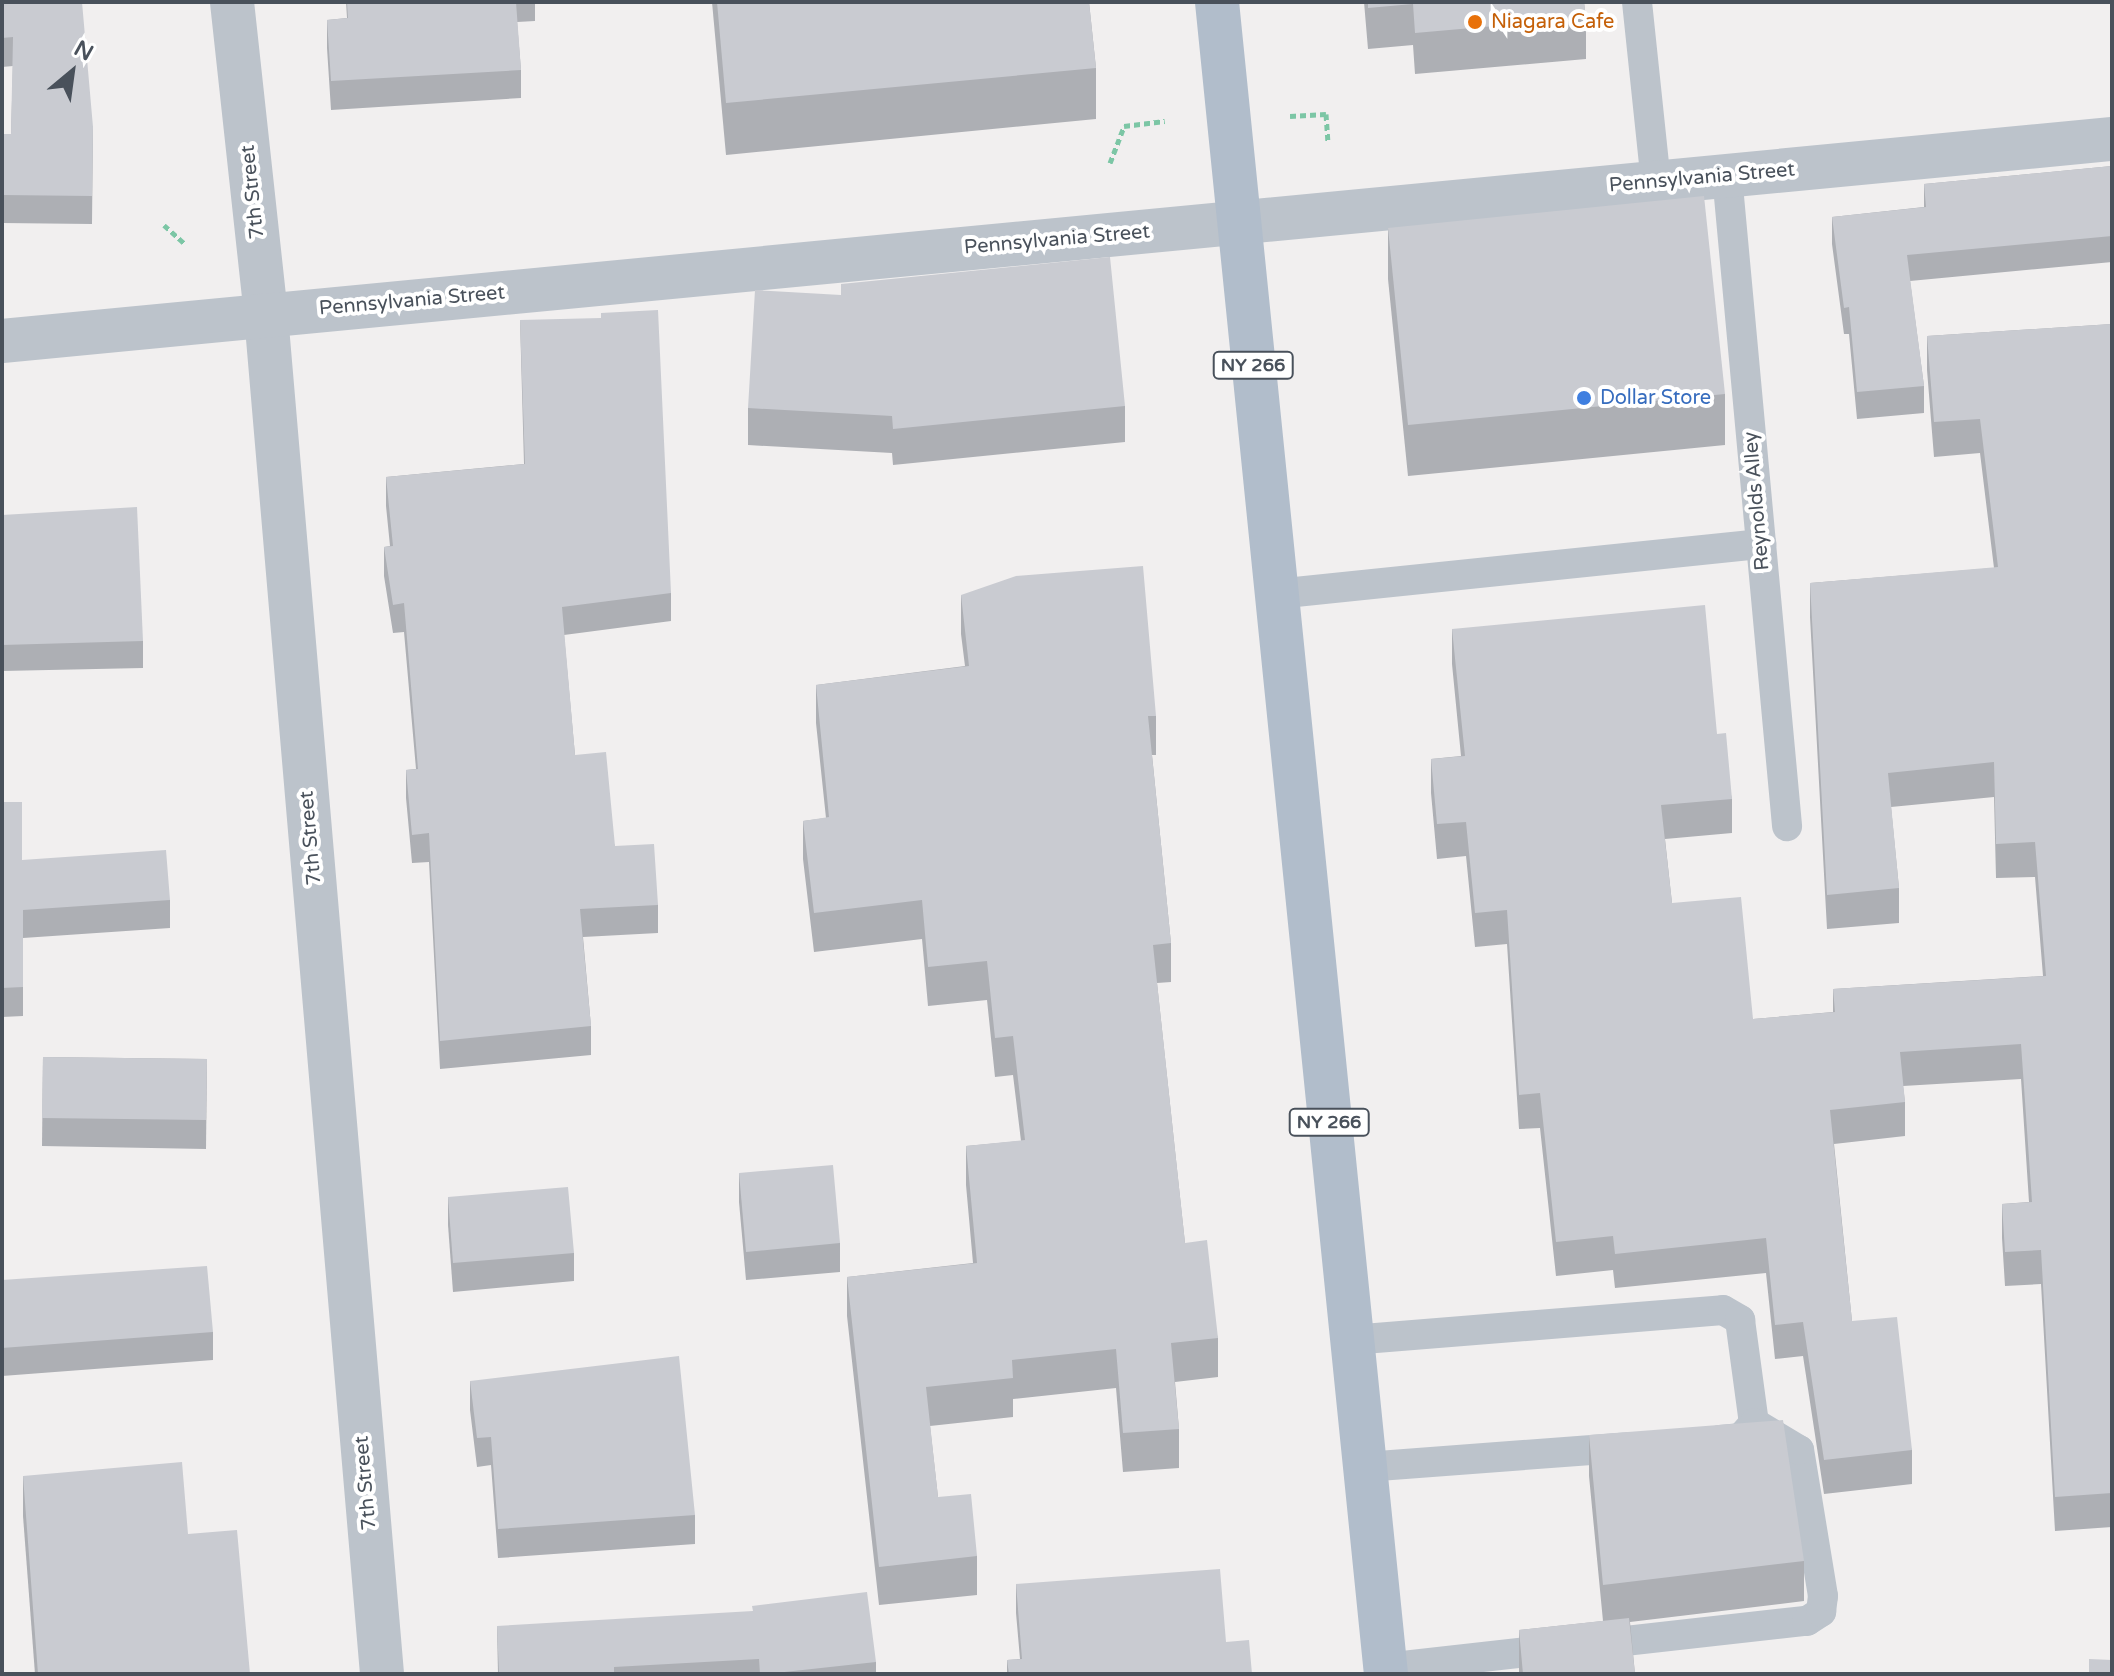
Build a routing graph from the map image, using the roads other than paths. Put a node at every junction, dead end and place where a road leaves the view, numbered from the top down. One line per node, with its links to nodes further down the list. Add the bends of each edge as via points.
1 (232, 2): 8 (street, 7th Street)
2 (1217, 2): 7 (main road, NY 266)
3 (1637, 2): 6 (lane)
4 (2112, 139): 5 (street, Pennsylvania Street)
5 (1727, 175): 6 (street, Pennsylvania Street); 10 (lane, Reynolds Alley)
6 (1656, 182): 7 (street, Pennsylvania Street)
7 (1238, 223): 8 (street, Pennsylvania Street); 11 (main road, NY 266)
8 (266, 315): 9 (street, Pennsylvania Street); 19 (street, 7th Street)
9 (2, 341)
10 (1761, 544): 11 (lane); 12 (lane, Reynolds Alley)
11 (1276, 594): 13 (main road, NY 266)
12 (1787, 826)
13 (1351, 1340): 14 (lane, via 1723,1310 1740,1320); 17 (main road, NY 266)
14 (1748, 1431): 15 (lane); 18 (lane, via 1799,1450 1823,1596 1821,1612 1807,1621)
15 (1696, 1442)
16 (1665, 1444): 17 (lane)
17 (1365, 1467): 18 (main road, NY 266)
18 (1386, 1671)
19 (382, 1674)

